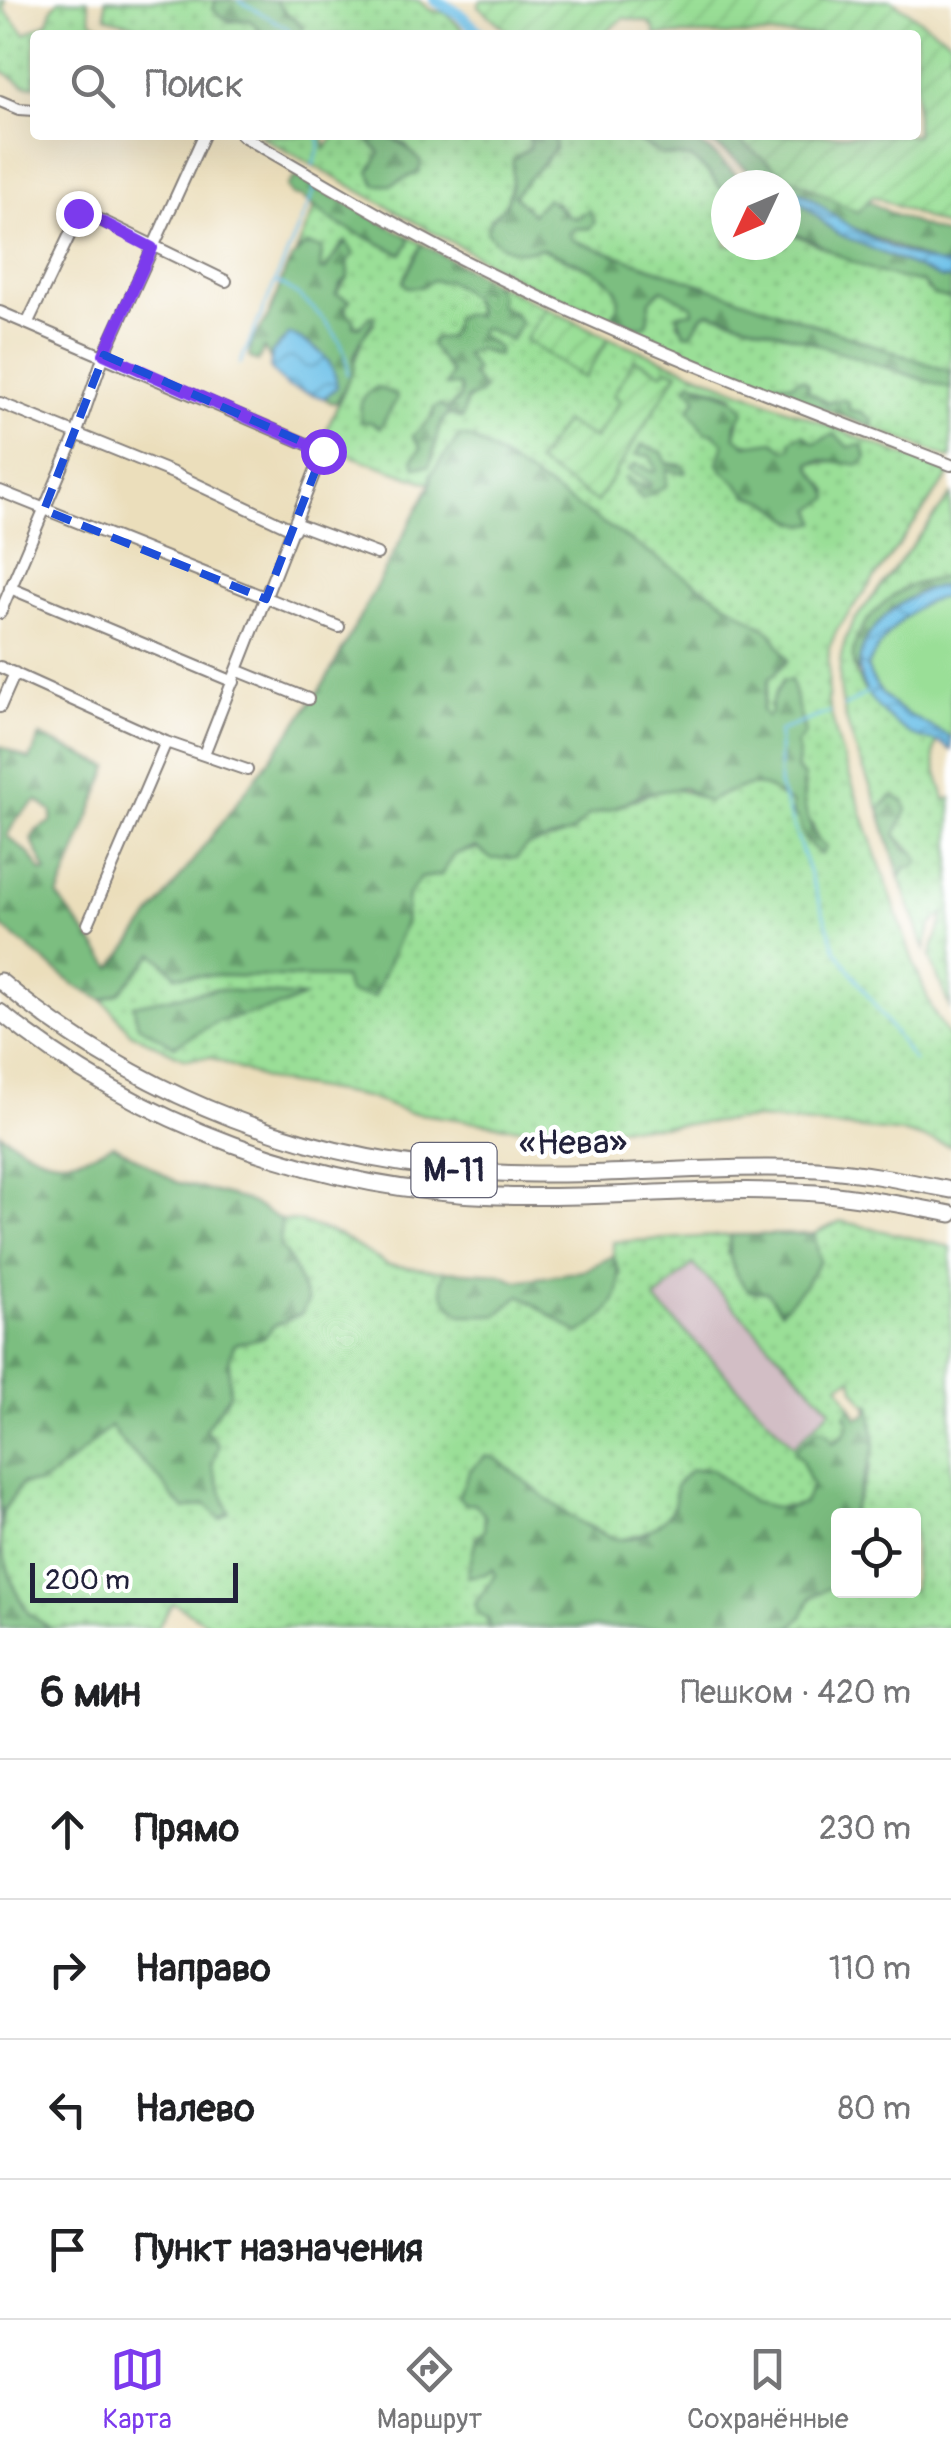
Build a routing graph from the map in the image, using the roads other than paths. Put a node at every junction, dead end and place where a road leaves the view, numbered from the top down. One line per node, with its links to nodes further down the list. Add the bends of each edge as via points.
1 (0, 101): 2 (street)
2 (30, 110)
3 (202, 140): 5 (street)
4 (250, 140): 12 (street, via 544,300)
5 (152, 248): 6 (street); 8 (street, via 80,210); 9 (street)
6 (226, 281)
7 (0, 312): 8 (street)
8 (28, 322): 9 (street)
9 (104, 354): 11 (street); 15 (street, via 323,451)
10 (0, 403): 11 (street)
11 (76, 435): 14 (street); 15 (street)
12 (951, 465)
13 (0, 491): 14 (street)
14 (44, 510): 17 (street); 18 (street)
15 (295, 527): 16 (street); 18 (street)
16 (376, 554)
17 (10, 588): 19 (street); 23 (street)
18 (266, 600): 20 (street); 23 (street)
19 (0, 613)
20 (339, 627)
21 (0, 668): 22 (street)
22 (14, 673): 25 (street); 26 (street)
23 (237, 676): 24 (street); 27 (street)
24 (308, 698)
25 (0, 707)
26 (166, 742): 27 (street); 29 (street)
27 (204, 754): 28 (street)
28 (247, 770)
29 (88, 924)
30 (0, 981): 32 (highway, «Нева» / М-11, via 82,1042 184,1100 362,1157 501,1174 816,1170)
31 (0, 1012): 33 (highway, «Нева» / М-11, via 67,1061 179,1123 356,1179 497,1196 813,1193)
32 (951, 1190)
33 (951, 1214)

